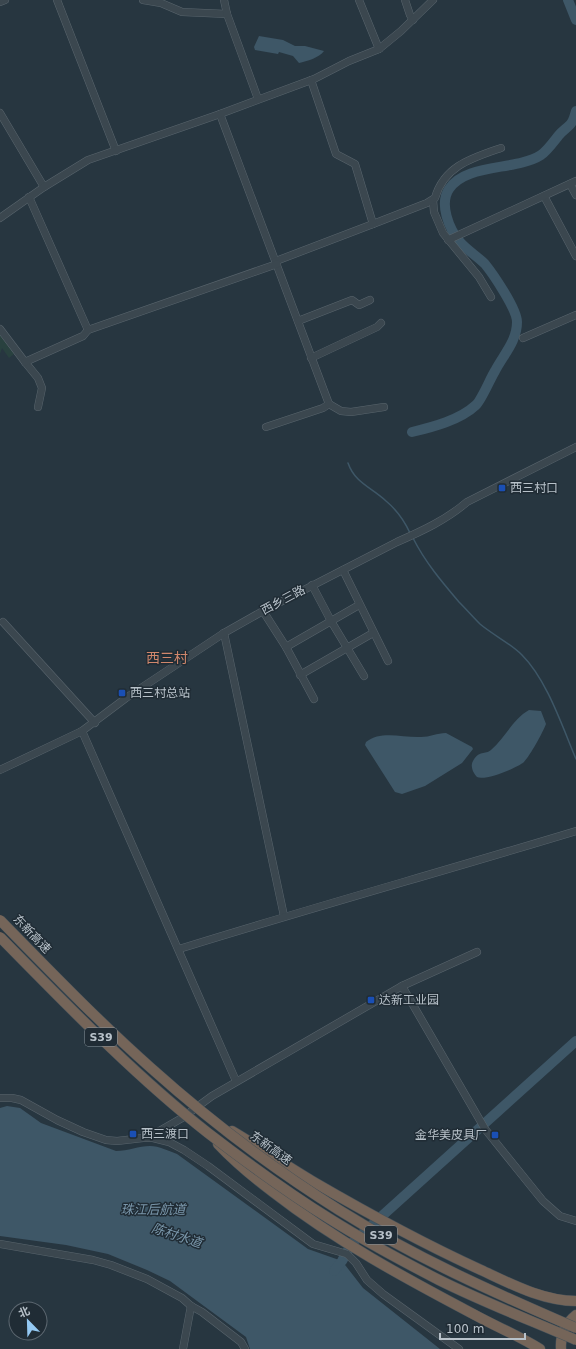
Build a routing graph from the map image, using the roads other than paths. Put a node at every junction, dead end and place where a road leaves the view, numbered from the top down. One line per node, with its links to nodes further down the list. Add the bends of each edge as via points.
1 (6, 0): 8 (street)
2 (57, 0): 17 (street)
3 (143, 0): 9 (street, via 161,3 182,12)
4 (224, 0): 9 (street)
5 (359, 0): 11 (street)
6 (405, 0): 10 (street)
7 (432, 0): 10 (street)
8 (0, 2)
9 (227, 14): 13 (street)
10 (413, 20): 11 (street)
11 (379, 49): 12 (street)
12 (311, 80): 13 (street); 25 (street, via 336,154 355,164)
13 (258, 99): 15 (street)
14 (0, 113): 19 (street)
15 (220, 114): 17 (street); 28 (street)
16 (501, 148): 23 (street, via 463,162 445,176)
17 (116, 151): 19 (street, via 88,160)
18 (573, 182): 20 (street); 21 (street)
19 (44, 187): 22 (street)
20 (576, 195)
21 (544, 196): 26 (street); 27 (street)
22 (29, 197): 24 (street); 35 (street)
23 (433, 200): 25 (street); 26 (street, via 434,212)
24 (0, 218)
25 (373, 224): 28 (street)
26 (448, 240): 29 (street, via 479,277)
27 (576, 256)
28 (276, 263): 32 (street); 35 (street)
29 (491, 297)
30 (370, 300): 32 (street, via 358,305 352,300)
31 (576, 315): 36 (street)
32 (298, 321): 37 (street)
33 (380, 323): 37 (street, via 377,327)
34 (0, 329): 38 (street)
35 (88, 330): 38 (street, via 82,336)
36 (523, 338)
37 (311, 358): 39 (street)
38 (25, 362): 40 (street, via 38,378 42,388)
39 (329, 404): 41 (street, via 341,411 351,412); 42 (street)
40 (38, 407)
41 (384, 407)
42 (266, 427)
43 (576, 448): 44 (street, 西乡三路, via 467,502 452,514)
44 (343, 570): 45 (street, 西乡三路); 46 (street)
45 (312, 585): 47 (street, 西乡三路); 48 (street)
46 (359, 605): 48 (street); 51 (street)
47 (263, 611): 50 (street, 西乡三路); 52 (street)
48 (331, 621): 52 (street); 53 (street)
49 (3, 622): 58 (street)
50 (224, 633): 58 (street, 西乡三路, via 126,698); 62 (street)
51 (373, 633): 53 (street); 54 (street)
52 (286, 646): 55 (street)
53 (347, 648): 55 (street); 56 (street)
54 (388, 661)
55 (300, 675): 57 (street)
56 (364, 676)
57 (314, 699)
58 (95, 723): 59 (street, 西乡三路)
59 (82, 731): 60 (street, 西乡三路); 65 (street)
60 (0, 770)
61 (576, 831): 62 (street)
62 (284, 916): 65 (street)
63 (0, 920): 70 (highway, 东新高速 / S39, bridge, via 108,1028)
64 (0, 937): 71 (highway, 东新高速 / S39, bridge, via 120,1056)
65 (179, 949): 68 (street)
66 (477, 952): 67 (street)
67 (402, 986): 68 (street); 73 (street, via 485,1129 543,1201 560,1216)
68 (236, 1081): 72 (street)
69 (0, 1098): 72 (street, via 21,1100 57,1120 106,1140)
70 (204, 1113): 75 (highway, bridge, via 319,1184 429,1245 520,1287 551,1298); 78 (highway, 东新高速 / S39, bridge, via 276,1168 364,1225 444,1268)
71 (207, 1132): 79 (highway, 东新高速 / S39, bridge, via 249,1164 358,1236 439,1280); 83 (highway, bridge, via 232,1159 284,1201 358,1251)
72 (148, 1138): 82 (street, via 169,1142 184,1150 313,1244 347,1254 367,1280)
73 (576, 1221)
74 (0, 1244): 76 (street, via 111,1265 147,1279 182,1298)
75 (576, 1301)
76 (191, 1306): 80 (street); 81 (street, via 241,1342)
77 (576, 1314): 84 (highway, via 563,1330)
78 (576, 1328)
79 (576, 1340)
80 (183, 1349)
81 (245, 1349)
82 (459, 1349)
83 (540, 1349)
84 (561, 1349)

